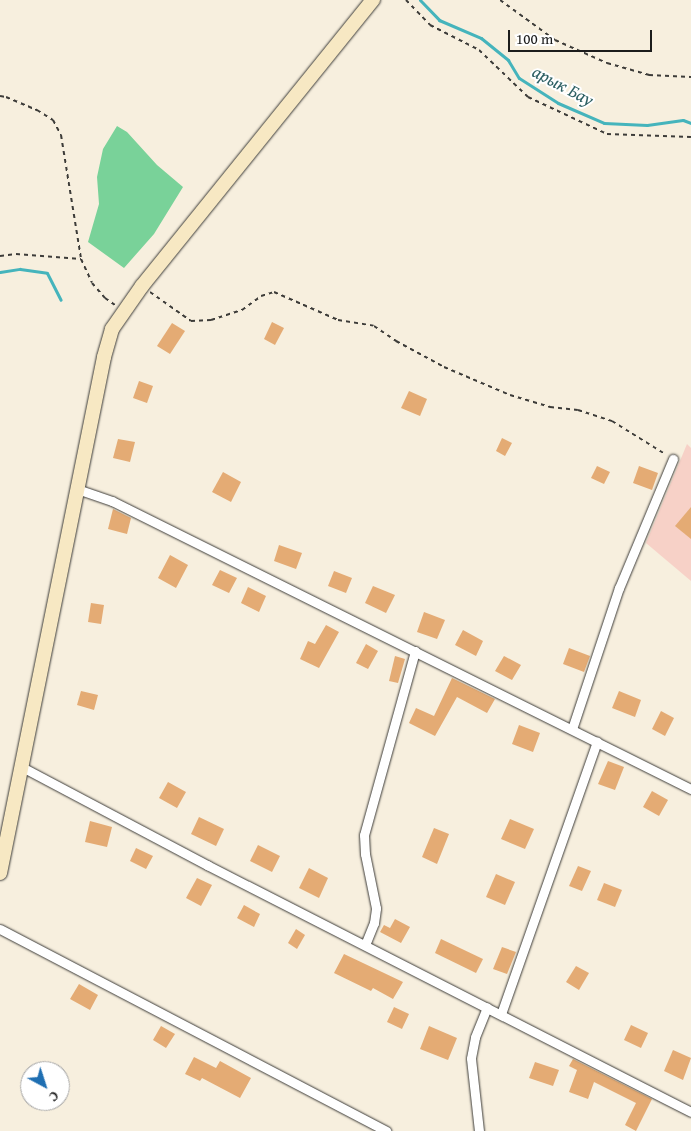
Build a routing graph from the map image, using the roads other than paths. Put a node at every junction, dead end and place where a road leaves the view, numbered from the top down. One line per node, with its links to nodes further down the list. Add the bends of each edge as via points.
1 (373, 0): 3 (main road, via 142,286 112,329)
2 (673, 459): 5 (street, via 619,588)
3 (77, 489): 4 (street, via 112,501); 7 (main road)
4 (415, 651): 5 (street); 11 (street, via 364,835 376,908 374,923)
5 (572, 729): 6 (street)
6 (597, 741): 8 (street); 13 (street)
7 (20, 766): 9 (main road); 11 (street)
8 (691, 790)
9 (0, 873)
10 (0, 929): 15 (street)
11 (364, 945): 12 (street)
12 (487, 1008): 13 (street); 16 (street, via 475,1037 471,1058)
13 (501, 1014): 14 (street)
14 (691, 1112)
15 (386, 1131)
16 (479, 1131)

